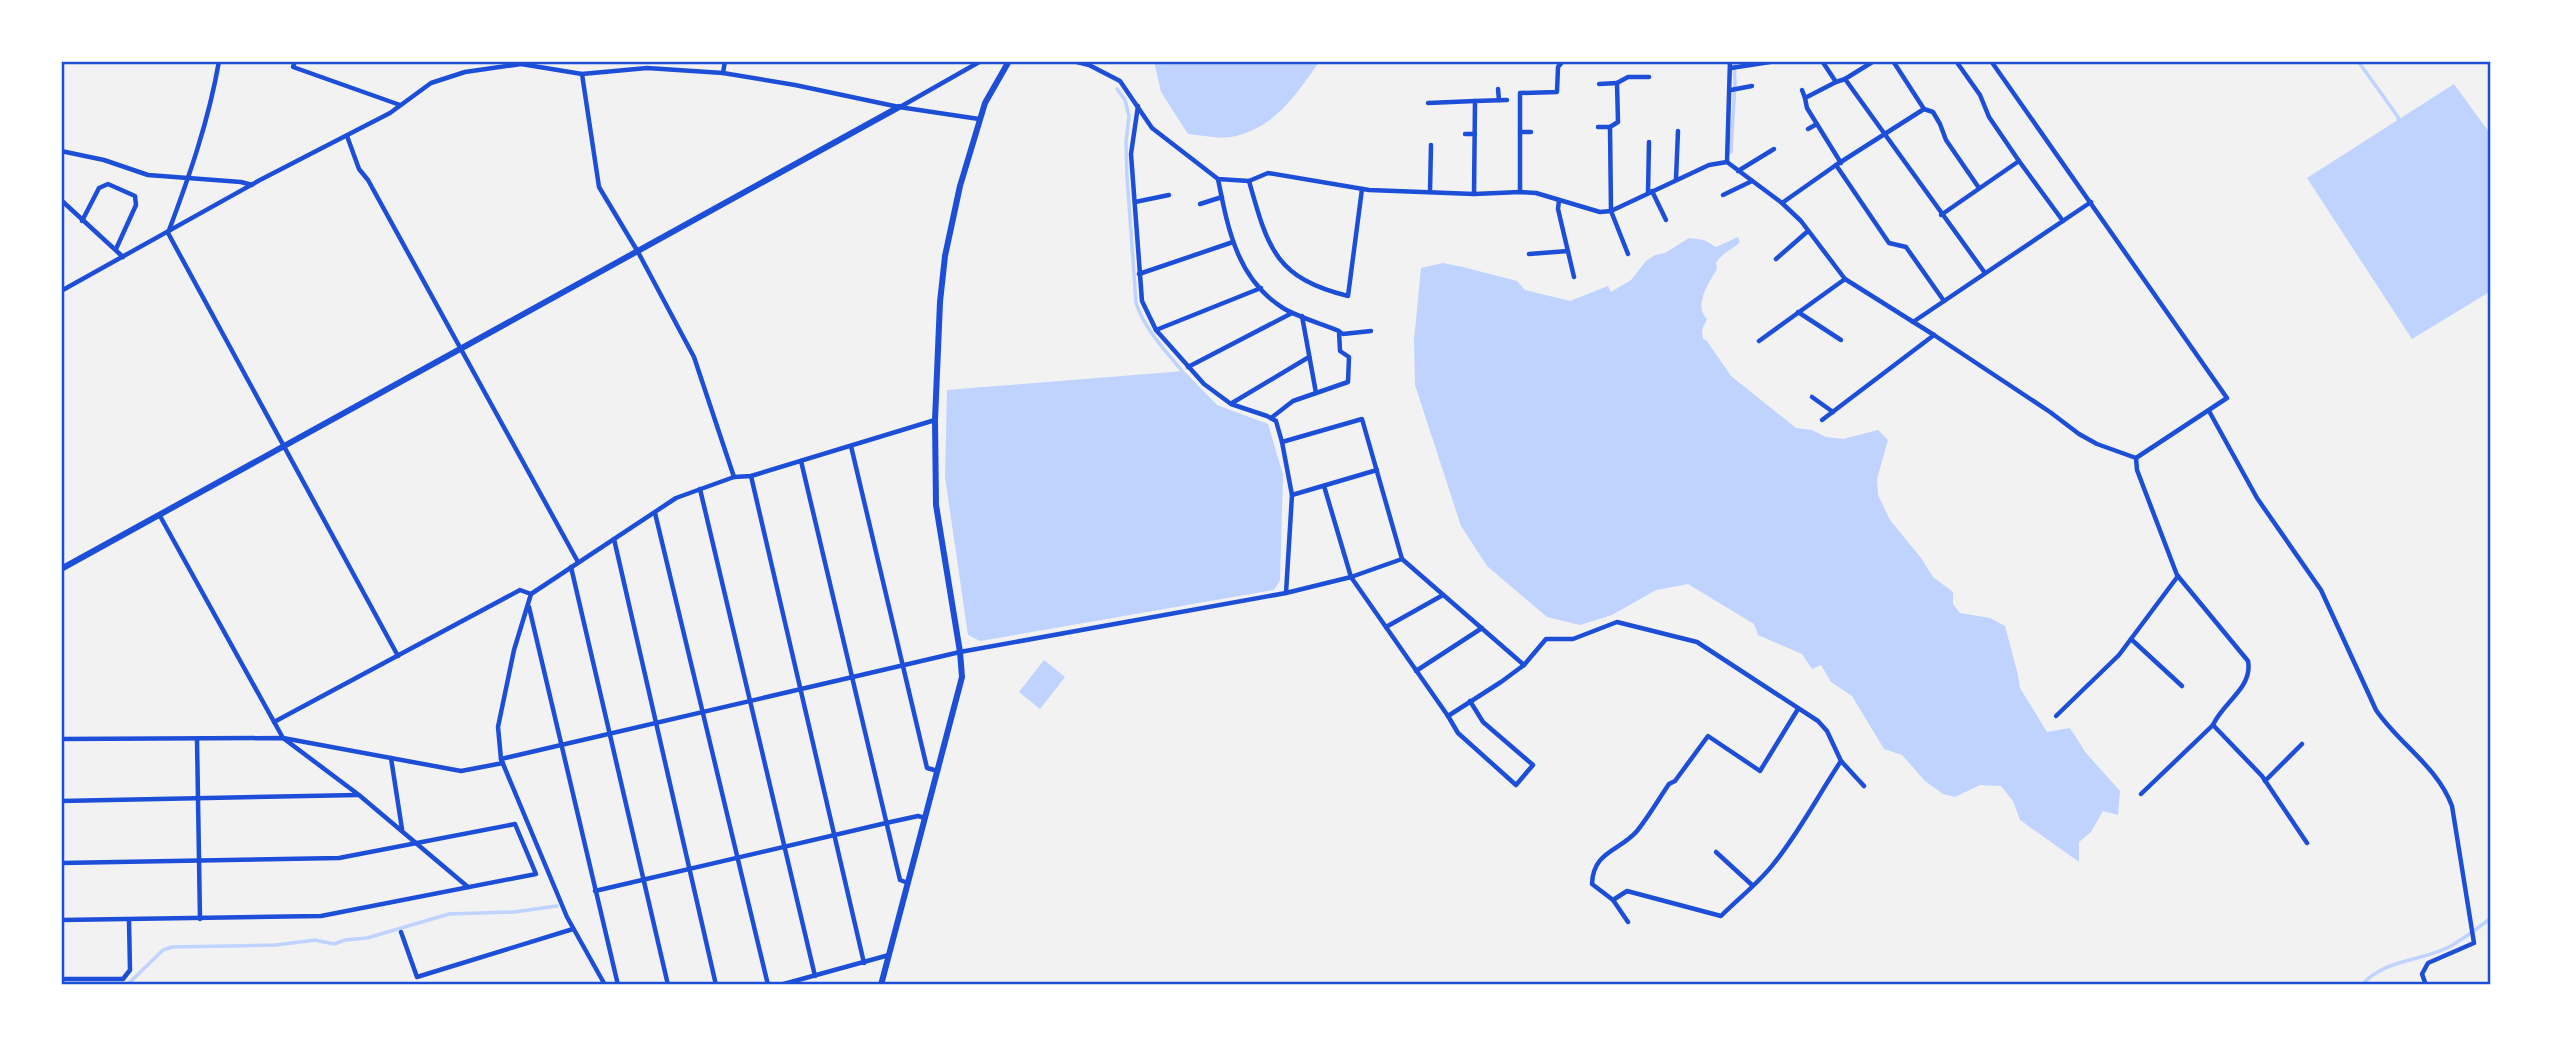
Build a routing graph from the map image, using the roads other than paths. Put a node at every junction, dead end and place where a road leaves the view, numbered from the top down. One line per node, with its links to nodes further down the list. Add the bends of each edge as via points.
1 (219, 61): 58 (street, via 212,103)
2 (295, 61): 33 (street, via 293,67)
3 (725, 61): 16 (street)
4 (981, 61): 34 (street)
5 (1009, 61): 36 (street)
6 (1073, 61): 32 (street, via 1120,81)
7 (1563, 61): 42 (street, via 1558,68 1557,92 1520,93)
8 (1822, 61): 20 (street)
9 (1874, 61): 19 (street)
10 (1893, 61): 35 (street)
11 (1955, 61): 54 (street)
12 (1991, 61): 76 (street)
13 (521, 62): 17 (street); 33 (street, via 431,83)
14 (1770, 62): 15 (street)
15 (1730, 64): 25 (street)
16 (723, 73): 17 (street, via 647,68); 34 (street)
17 (582, 74): 89 (street, via 599,187)
18 (1649, 77): 21 (street, via 1628,77)
19 (1845, 79): 20 (street); 46 (street)
20 (1836, 82): 27 (street)
21 (1617, 83): 22 (street); 39 (street, via 1618,122)
22 (1599, 84)
23 (1752, 86): 25 (street)
24 (1498, 89): 28 (street)
25 (1731, 90): 55 (street)
26 (1802, 90): 27 (street)
27 (1805, 98): 37 (street)
28 (1499, 100): 29 (street); 30 (street)
29 (1507, 100)
30 (1475, 101): 31 (street); 45 (street)
31 (1428, 103)
32 (1138, 105): 59 (street, via 1152,128); 75 (street, via 1131,154)
33 (401, 106): 47 (street)
34 (899, 107): 36 (street); 89 (street)
35 (1924, 109): 46 (street); 64 (street, via 1933,112 1946,141)
36 (979, 119): 120 (street, via 945,256)
37 (1817, 124): 40 (street); 56 (street)
38 (1598, 127): 39 (street)
39 (1610, 127): 53 (street)
40 (1808, 129)
41 (1678, 131): 60 (street)
42 (1520, 132): 43 (street); 67 (street)
43 (1531, 132)
44 (1465, 134): 45 (street)
45 (1475, 134): 69 (street)
46 (1885, 135): 56 (street); 80 (street)
47 (347, 136): 63 (street); 111 (street, via 359,169)
48 (1649, 142): 68 (street)
49 (1431, 145): 66 (street)
50 (1774, 149): 57 (street)
51 (61, 151): 58 (street, via 148,175)
52 (1601, 151): 53 (street)
53 (1610, 151): 79 (street)
54 (2019, 161): 64 (street); 83 (street)
55 (1727, 162): 57 (street); 60 (street)
56 (1838, 164): 77 (street); 100 (street, via 1889,243 1906,247)
57 (1738, 171): 62 (street)
58 (189, 178): 63 (street); 85 (street)
59 (1218, 179): 61 (street); 72 (street)
60 (1676, 179): 68 (street)
61 (1249, 181): 65 (street, via 1268,173); 65 (street, via 1264,233 1277,256 1308,284 1348,296)
62 (1752, 181): 71 (street); 77 (street)
63 (252, 184): 85 (street)
64 (1979, 188): 80 (street)
65 (1362, 189): 66 (street)
66 (1430, 192): 69 (street)
67 (1520, 192): 69 (street); 74 (street)
68 (1650, 192): 79 (street); 81 (street)
69 (1474, 194)
70 (1170, 195): 75 (street)
71 (1723, 195)
72 (1222, 197): 78 (street); 86 (street)
73 (61, 200): 82 (street)
74 (1559, 200): 79 (street); 88 (street)
75 (1135, 202): 95 (street)
76 (2091, 202): 83 (street); 117 (street, via 2227,398)
77 (1782, 203): 84 (street)
78 (1200, 204)
79 (1611, 211): 91 (street)
80 (1941, 215): 94 (street)
81 (1666, 220)
82 (82, 221): 87 (street); 87 (street, via 99,188 108,184 135,196 136,205)
83 (2063, 221): 94 (street)
84 (1808, 231): 93 (street); 97 (street)
85 (168, 233): 92 (street); 124 (street)
86 (1233, 242): 95 (street); 98 (street, via 1244,269)
87 (116, 249): 92 (street)
88 (1568, 251): 90 (street); 96 (street)
89 (638, 253): 111 (street); 129 (street, via 694,357)
90 (1529, 254)
91 (1628, 254)
92 (122, 257): 99 (street)
93 (1776, 259)
94 (1985, 273): 100 (street)
95 (1139, 274): 105 (street, via 1142,301)
96 (1574, 277)
97 (1845, 279): 101 (street); 104 (street)
98 (1261, 288): 102 (street); 105 (street)
99 (61, 291)
100 (1944, 301): 104 (street)
101 (1798, 312): 109 (street); 110 (street)
102 (1292, 313): 103 (street); 113 (street)
103 (1302, 316): 106 (street); 112 (street)
104 (1913, 322): 108 (street)
105 (1156, 330): 113 (street)
106 (1339, 331): 107 (street); 114 (street, via 1340,351 1349,358 1348,382)
107 (1371, 331)
108 (1934, 335): 118 (street); 125 (street, via 2079,434)
109 (1841, 340)
110 (1759, 341)
111 (461, 350): 124 (street); 137 (street)
112 (1309, 356): 114 (street); 116 (street)
113 (1188, 367): 116 (street)
114 (1316, 393): 119 (street, via 1293,401)
115 (1812, 397): 118 (street)
116 (1231, 404): 119 (street)
117 (2209, 411): 125 (street); 217 (street, via 2257,498 2321,590 2376,710 2439,778 2449,798 2474,943 2428,962 2422,974)
118 (1833, 412): 121 (street)
119 (1271, 418): 122 (street)
120 (935, 420): 123 (street); 149 (street, via 936,505)
121 (1822, 420)
122 (1282, 442): 127 (street, via 1362,419); 132 (street)
123 (851, 446): 126 (street); 151 (street)
124 (284, 447): 134 (street); 150 (street)
125 (2136, 458): 140 (street)
126 (801, 461): 128 (street); 154 (street)
127 (1377, 470): 130 (street); 136 (street)
128 (751, 476): 129 (street); 156 (street)
129 (734, 477): 131 (street)
130 (1324, 486): 132 (street); 141 (street)
131 (700, 489): 133 (street); 157 (street)
132 (1292, 495): 142 (street)
133 (655, 513): 135 (street); 160 (street)
134 (160, 516): 139 (street); 163 (street)
135 (614, 539): 137 (street); 164 (street)
136 (1402, 559): 141 (street); 144 (street)
137 (578, 562): 138 (street)
138 (571, 566): 143 (street); 166 (street)
139 (61, 569)
140 (2178, 576): 148 (street); 165 (street, via 2248,661 2247,680)
141 (1351, 577): 142 (street); 146 (street)
142 (1286, 593): 149 (street)
143 (531, 594): 145 (street); 150 (street, via 520,590)
144 (1443, 595): 146 (street); 147 (street)
145 (528, 604): 171 (street); 173 (street, via 513,650 498,727)
146 (1386, 627): 153 (street)
147 (1482, 628): 152 (street); 153 (street)
148 (2131, 639): 155 (street); 162 (street)
149 (960, 652): 151 (street); 175 (street, via 960,691)
150 (398, 656): 163 (street)
151 (902, 665): 154 (street); 175 (street, via 927,768)
152 (1524, 665): 158 (street); 159 (street, via 1546,639 1573,639 1617,622 1638,625 1697,642)
153 (1416, 671): 161 (street)
154 (851, 677): 156 (street); 183 (street)
155 (2182, 686)
156 (801, 689): 157 (street); 185 (street)
157 (751, 701): 160 (street); 188 (street)
158 (1470, 701): 161 (street); 161 (street, via 1483,722 1533,765 1516,785 1458,733)
159 (1798, 709): 174 (street, via 1827,731); 199 (street, via 1760,771 1708,736 1635,833 1601,858 1592,872 1592,884)
160 (702, 713): 164 (street); 190 (street)
161 (1448, 716)
162 (2056, 716)
163 (274, 722): 167 (street)
164 (656, 724): 166 (street); 193 (street)
165 (2213, 725): 176 (street); 178 (street)
166 (609, 735): 171 (street); 194 (street)
167 (283, 738): 169 (street); 172 (street); 179 (street)
168 (61, 739): 169 (street)
169 (197, 739): 180 (street)
170 (2302, 744): 176 (street)
171 (561, 745): 173 (street); 198 (street)
172 (391, 758): 173 (street, via 461,771); 184 (street)
173 (502, 761): 204 (street)
174 (1841, 761): 177 (street); 196 (street, via 1777,861)
175 (938, 771): 182 (street)
176 (2265, 781): 187 (street)
177 (1864, 786)
178 (2141, 794)
179 (359, 795): 180 (street); 184 (street)
180 (198, 799): 181 (street); 191 (street)
181 (61, 801)
182 (926, 818): 183 (street); 195 (street)
183 (886, 823): 185 (street); 195 (street, via 900,880)
184 (402, 831): 186 (street)
185 (835, 835): 188 (street); 207 (street)
186 (416, 843): 191 (street, via 339,858); 197 (street); 197 (street, via 515,824 536,874)
187 (2307, 843)
188 (785, 847): 190 (street); 208 (street)
189 (1716, 852): 196 (street)
190 (737, 859): 193 (street); 214 (street)
191 (199, 861): 192 (street); 200 (street)
192 (61, 863)
193 (690, 869): 194 (street); 213 (street)
194 (643, 880): 198 (street); 212 (street)
195 (908, 883): 206 (street)
196 (1752, 885): 199 (street, via 1721,916 1627,891)
197 (468, 887): 200 (street, via 321,916)
198 (595, 891): 211 (street)
199 (1614, 900): 203 (street)
200 (200, 919): 202 (street)
201 (61, 920): 202 (street)
202 (129, 920): 209 (street, via 130,970 123,979)
203 (1628, 922)
204 (573, 929): 205 (street, via 417,977); 210 (street)
205 (401, 932)
206 (889, 955): 207 (street); 216 (street)
207 (864, 963): 208 (street)
208 (816, 976): 215 (street)
209 (63, 981)
210 (605, 985)
211 (618, 985)
212 (668, 985)
213 (716, 985)
214 (768, 985)
215 (780, 985)
216 (881, 985)
217 (2426, 985)

